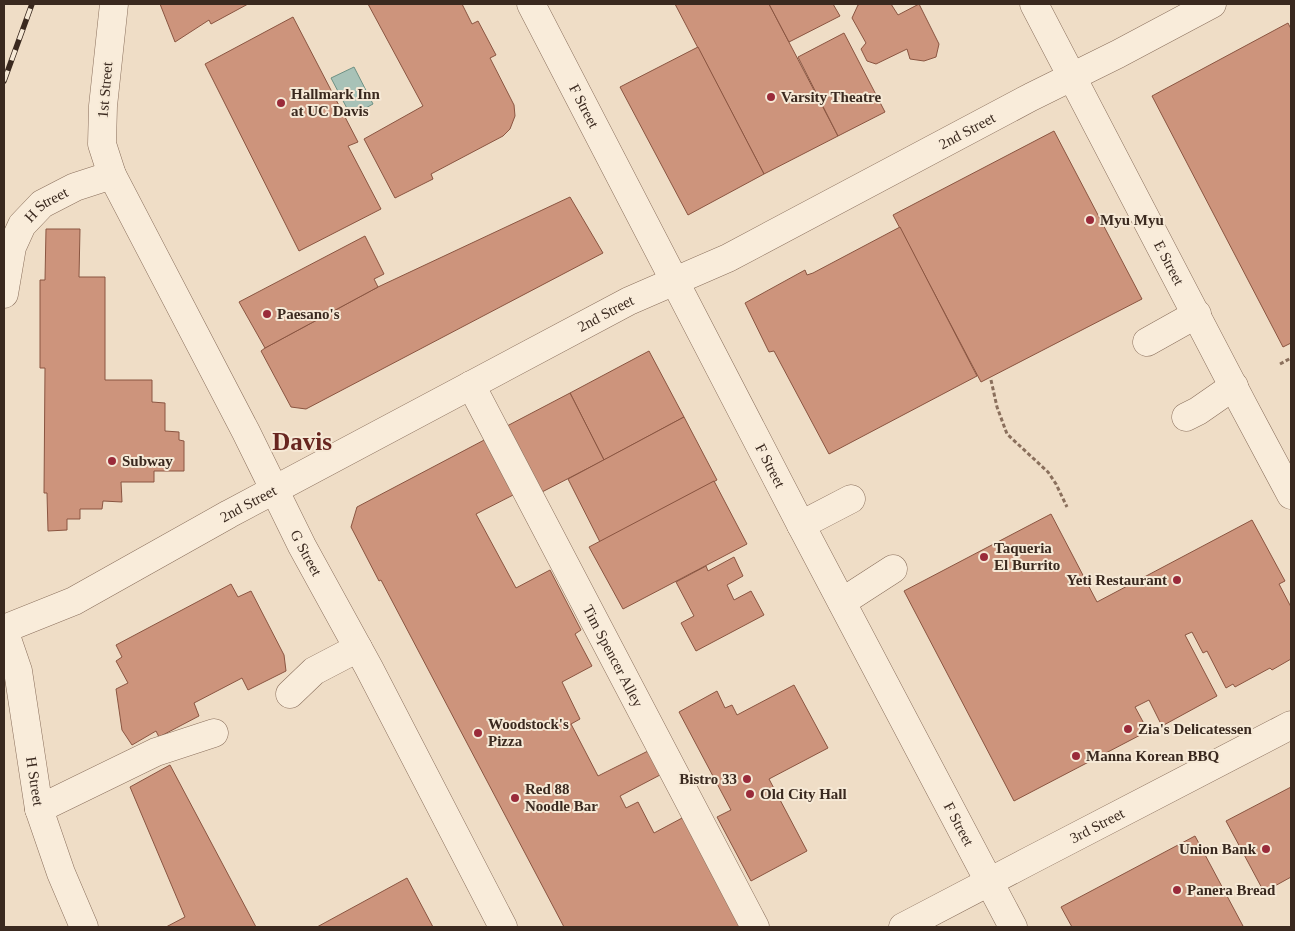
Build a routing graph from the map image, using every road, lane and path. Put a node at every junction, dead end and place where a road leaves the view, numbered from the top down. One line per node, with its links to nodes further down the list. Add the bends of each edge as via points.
1 (114, 4): 6 (street, 1st Street, via 102,134)
2 (531, 4): 7 (street, F Street)
3 (1034, 4): 5 (street, E Street)
4 (1212, 4): 5 (street, 2nd Street)
5 (1071, 77): 7 (street, 2nd Street, via 728,258); 9 (street, E Street)
6 (112, 175): 8 (street, H Street, via 75,187 42,204 22,225 12,247); 17 (street, G Street)
7 (675, 281): 14 (street, 2nd Street, via 629,301); 21 (street, F Street)
8 (4, 294)
9 (1197, 314): 10 (street); 15 (street, E Street)
10 (1147, 342)
11 (1291, 358): 12 (path)
12 (1280, 364)
13 (992, 380): 20 (path, via 1007,434 1048,472)
14 (471, 385): 17 (street, 2nd Street); 33 (street, Tim Spencer Alley)
15 (1234, 386): 16 (street); 18 (street, E Street)
16 (1186, 417)
17 (275, 490): 24 (street, 2nd Street, via 74,601); 25 (street, G Street)
18 (1291, 495)
19 (851, 499): 21 (street)
20 (1067, 507)
21 (801, 524): 23 (street, F Street)
22 (893, 569): 23 (street)
23 (842, 602): 30 (street, F Street)
24 (4, 629): 29 (street, H Street, via 18,671)
25 (364, 658): 26 (street, via 314,672); 32 (street, G Street)
26 (290, 694)
27 (1291, 725): 30 (street, 3rd Street)
28 (214, 732): 29 (street, via 156,752)
29 (39, 809): 31 (street, H Street)
30 (989, 883): 34 (street, 3rd Street); 35 (street, F Street)
31 (84, 927)
32 (503, 927)
33 (755, 927)
34 (904, 927)
35 (1013, 927)

